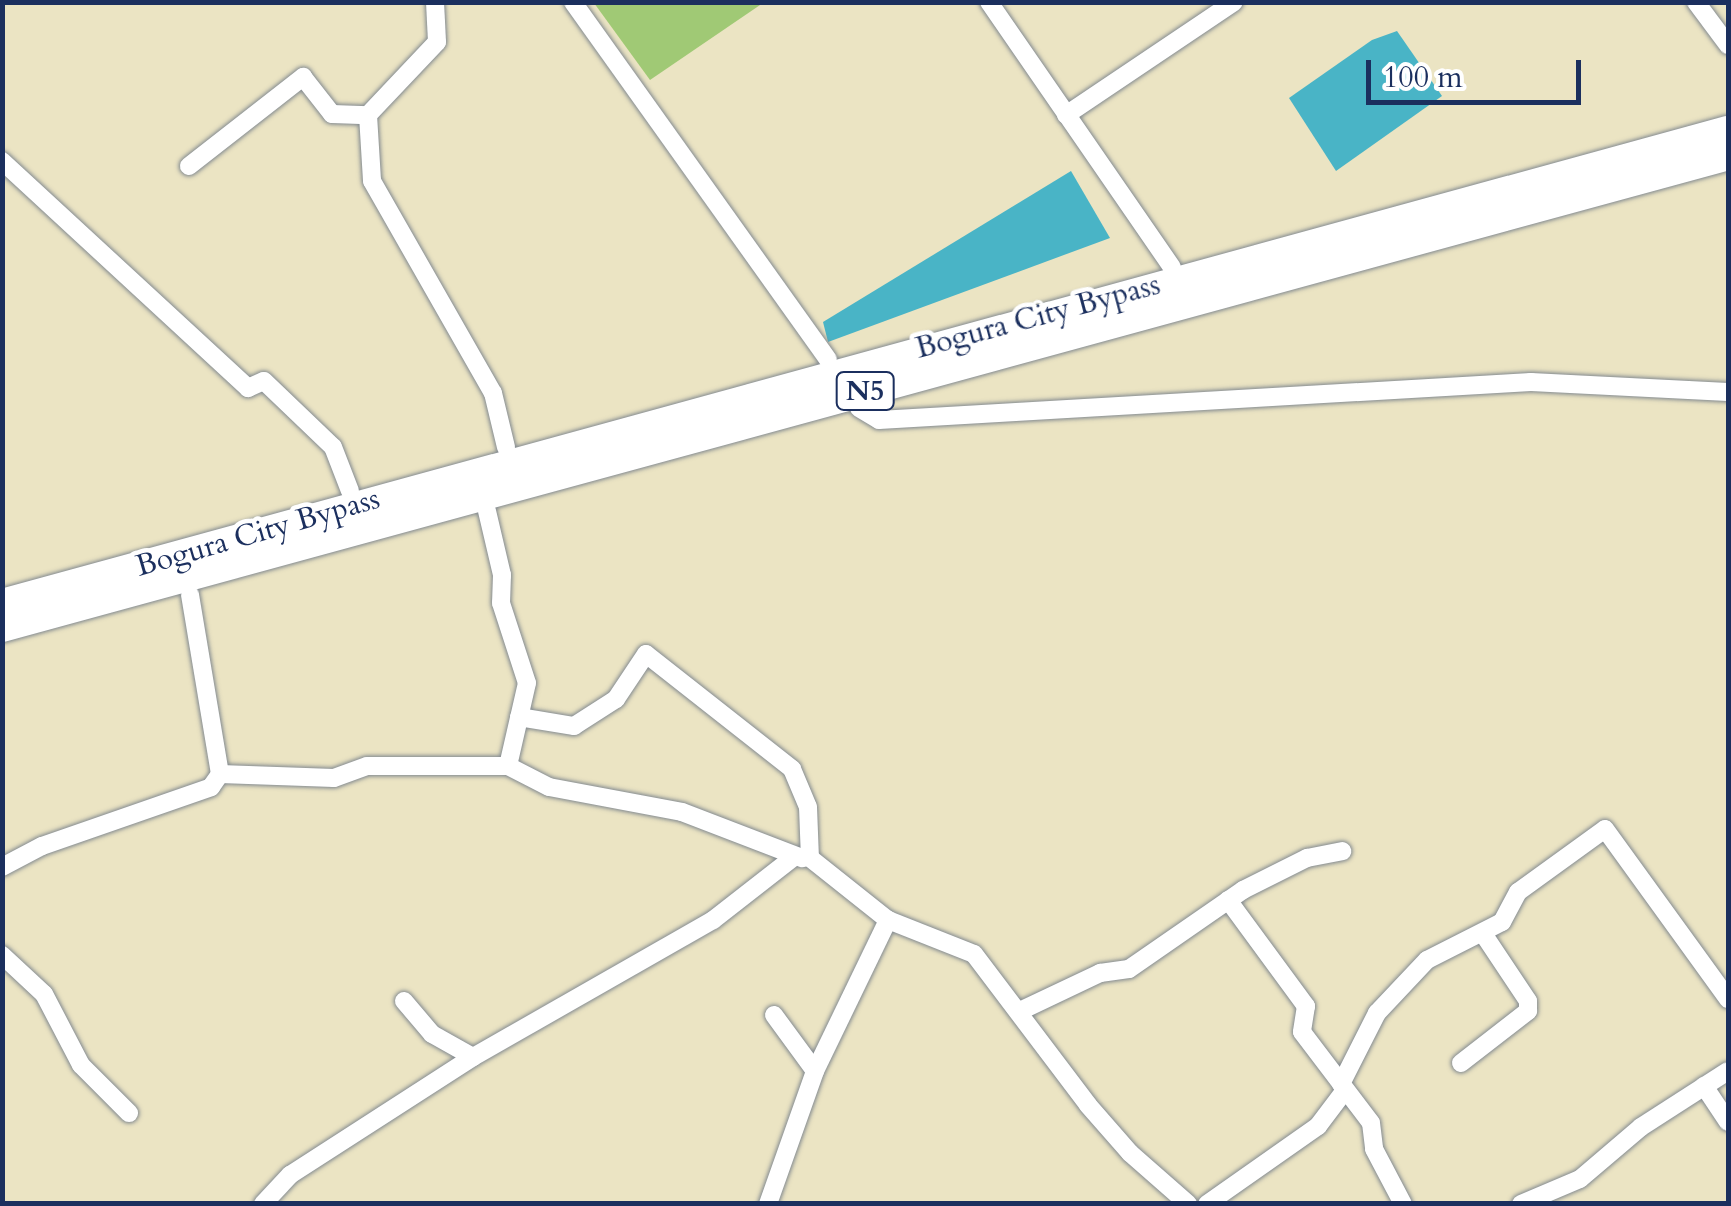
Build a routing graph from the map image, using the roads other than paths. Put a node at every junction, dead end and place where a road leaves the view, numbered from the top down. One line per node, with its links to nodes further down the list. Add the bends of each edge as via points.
1 (435, 2): 7 (street, via 437,42)
2 (573, 2): 14 (street)
3 (989, 2): 8 (street)
4 (1234, 2): 8 (street)
5 (1696, 2): 6 (street)
6 (1728, 44)
7 (368, 114): 12 (street, via 332,114 303,77); 17 (street, via 372,181 493,393)
8 (1066, 115): 13 (street)
9 (1728, 131): 21 (highway, Bogura City Bypass)
10 (1728, 155): 22 (highway, Bogura City Bypass / N5)
11 (2, 161): 18 (street, via 248,388 264,381 333,448)
12 (189, 166)
13 (1172, 267)
14 (828, 360)
15 (1728, 392): 16 (street, via 1531,382 879,420)
16 (860, 408)
17 (506, 447)
18 (350, 491)
19 (487, 511): 23 (street, via 502,575 501,603 527,683)
20 (190, 594): 25 (street)
21 (2, 604)
22 (2, 628)
23 (519, 717): 24 (street); 27 (street, via 574,726 616,699 646,654 792,769 808,808)
24 (508, 766): 25 (street, via 367,766 334,778); 27 (street, via 549,788 682,812)
25 (220, 774): 28 (street, via 211,786)
26 (1342, 851): 29 (street, via 1307,858)
27 (802, 858): 30 (street); 37 (street, via 712,920)
28 (2, 866)
29 (1228, 900): 35 (street, via 1129,969 1100,973); 42 (street, via 1306,1006 1302,1032)
30 (888, 920): 35 (street, via 974,954); 40 (street)
31 (1484, 935): 33 (street, via 1502,922 1518,892 1612,831 1670,926); 38 (street, via 1528,1001 1528,1012); 42 (street, via 1427,960 1377,1013)
32 (2, 955): 43 (street, via 44,994 81,1065)
33 (1728, 998)
34 (404, 1001): 37 (street, via 432,1034)
35 (1020, 1011): 47 (street, via 1130,1154)
36 (774, 1016): 40 (street)
37 (473, 1056): 45 (street, via 290,1175)
38 (1461, 1063)
39 (1728, 1070): 41 (street)
40 (815, 1071): 46 (street)
41 (1704, 1086): 44 (street); 50 (street, via 1580,1179)
42 (1342, 1088): 48 (street, via 1318,1126); 49 (street, via 1370,1124 1374,1149)
43 (129, 1113)
44 (1728, 1122)
45 (263, 1204)
46 (768, 1204)
47 (1188, 1204)
48 (1207, 1204)
49 (1403, 1204)
50 (1521, 1204)

